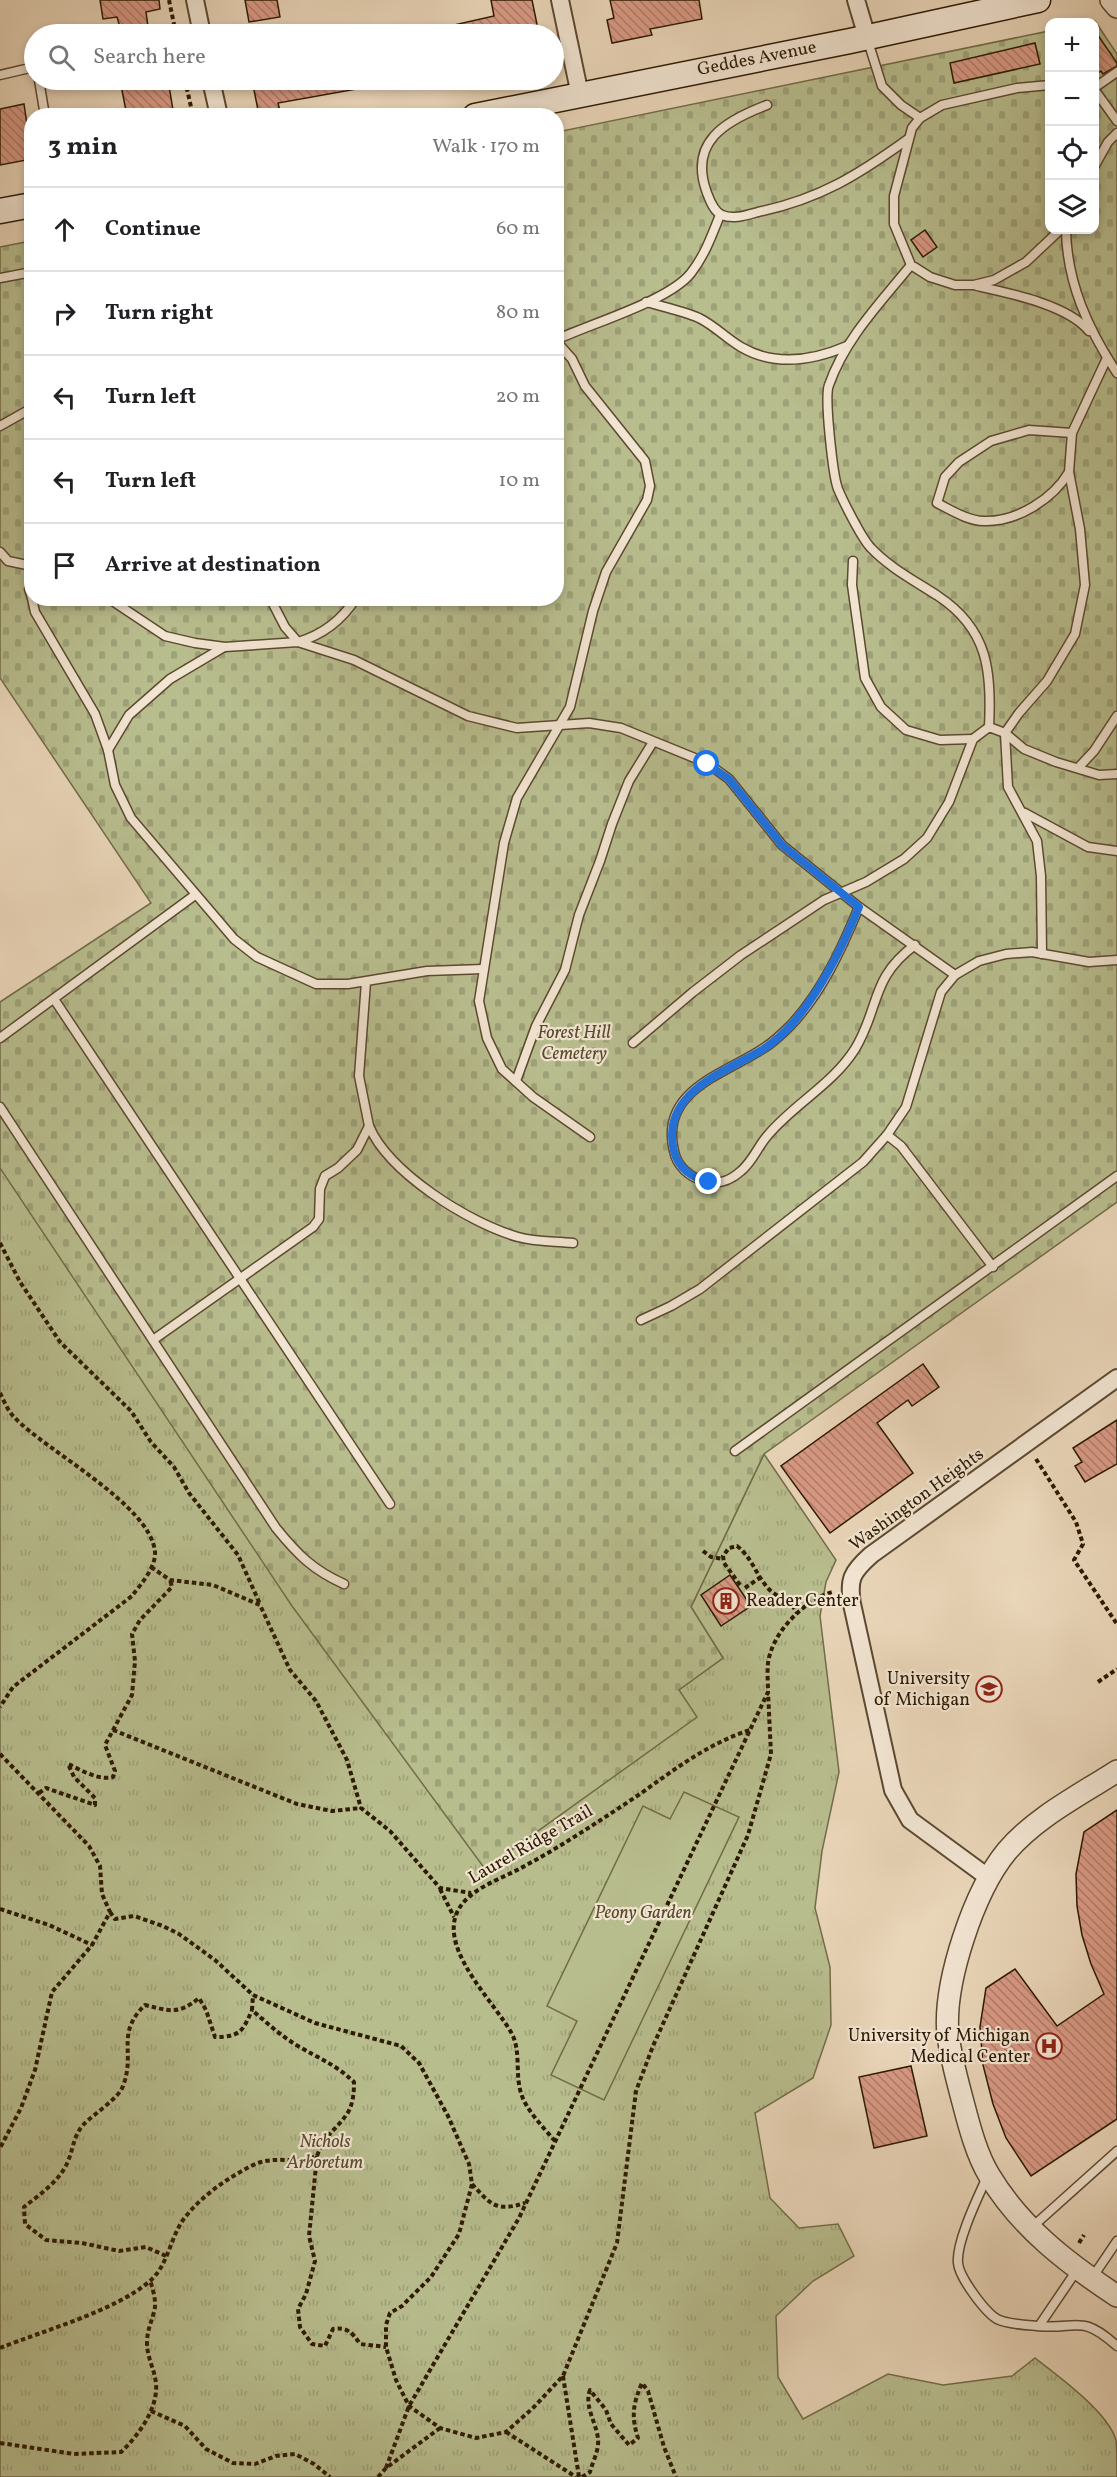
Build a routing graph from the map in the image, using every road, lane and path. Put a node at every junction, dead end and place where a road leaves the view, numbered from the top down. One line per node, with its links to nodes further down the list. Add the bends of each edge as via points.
1 (169, 0): 8 (path)
2 (195, 0): 9 (street)
3 (560, 0): 19 (street)
4 (856, 0): 10 (street)
5 (1038, 0): 10 (main road, Geddes Avenue, via 961,13)
6 (1111, 0): 7 (street)
7 (1117, 7)
8 (174, 24)
9 (200, 24)
10 (867, 38): 19 (main road, Geddes Avenue); 26 (lane, via 882,86)
11 (24, 69): 13 (lane)
12 (1117, 72): 15 (lane)
13 (0, 75)
14 (1045, 85): 26 (lane, via 942,105)
15 (1099, 86)
16 (41, 90): 22 (lane)
17 (187, 90): 23 (path)
18 (213, 90): 24 (street)
19 (580, 95): 25 (main road, Geddes Avenue)
20 (1099, 95): 27 (lane)
21 (767, 105): 33 (lane, via 726,124 704,153 705,189)
22 (44, 108)
23 (191, 108)
24 (217, 108)
25 (516, 108)
26 (920, 118): 29 (lane)
27 (1117, 121)
28 (1117, 133): 30 (lane)
29 (909, 138): 33 (lane, via 868,168 816,196 736,217); 36 (lane, via 894,195 894,224)
30 (1099, 159)
31 (24, 206): 32 (main road)
32 (0, 211)
33 (720, 215): 40 (lane, via 691,274 673,289)
34 (1056, 234): 39 (lane, via 1026,262 994,280)
35 (1066, 234): 41 (lane, via 1081,310)
36 (911, 266): 39 (lane, via 955,285); 43 (lane)
37 (24, 274): 38 (lane)
38 (0, 278)
39 (974, 285): 41 (lane, via 1034,300 1072,317)
40 (646, 302): 42 (lane); 43 (lane, via 699,318 741,347 764,357 821,357)
41 (1093, 336): 45 (lane)
42 (564, 338)
43 (847, 346): 62 (lane, via 827,388 837,487 870,547 962,615 983,646 991,691)
44 (564, 350): 61 (lane, via 585,386 645,461 650,486 647,500 606,572 570,707)
45 (1107, 358): 46 (lane); 49 (lane)
46 (1117, 373)
47 (24, 412): 48 (lane)
48 (0, 426)
49 (1071, 433): 50 (lane); 50 (lane, via 1029,430 991,441 959,462 945,477 937,502 984,521 1010,516 1047,499)
50 (1069, 472): 63 (lane, via 1085,585 1075,634 1047,681)
51 (0, 552): 53 (lane, via 8,561)
52 (852, 561): 64 (lane, via 865,678 881,707 906,730 940,740)
53 (24, 564)
54 (34, 606): 66 (lane, via 94,714)
55 (120, 606): 59 (lane, via 165,636)
56 (274, 606): 58 (lane)
57 (349, 606): 58 (lane, via 328,629)
58 (298, 642): 59 (lane); 61 (lane, via 354,660 468,716 517,728)
59 (225, 646): 66 (lane, via 170,680 129,715)
60 (1117, 716): 67 (lane)
61 (558, 726): 65 (lane, via 589,723 621,728); 77 (lane, via 517,798 504,843)
62 (989, 727): 63 (lane); 64 (lane)
63 (1005, 733): 67 (lane, via 1024,749); 69 (lane, via 1008,787)
64 (973, 739): 71 (lane, via 949,802 927,838 904,859)
65 (653, 742): 71 (lane, via 707,764 729,779 782,845); 83 (lane, via 629,781 579,915 565,970 536,1026)
66 (108, 750): 72 (lane, via 116,785 131,818)
67 (1078, 768): 68 (lane, via 1099,775)
68 (1117, 774)
69 (1023, 812): 70 (lane, via 1088,847); 75 (lane, via 1037,841)
70 (1117, 851)
71 (841, 893): 73 (lane); 82 (lane, via 824,900 741,955)
72 (195, 895): 79 (lane, via 234,939 257,957 316,984); 80 (lane)
73 (859, 907): 74 (lane); 74 (lane, via 828,971 793,1023 765,1048 696,1087 679,1106 672,1121 671,1140 676,1160 696,1179 722,1183 734,1178 748,1165 766,1136 845,1063 862,1036 884,977 902,954)
74 (915, 945): 78 (lane)
75 (1042, 954): 76 (lane, via 1089,962); 78 (lane, via 1006,954 979,961)
76 (1117, 960)
77 (483, 969): 79 (lane, via 427,972); 83 (lane, via 479,1000 487,1038 502,1069)
78 (956, 975): 86 (lane, via 941,992 906,1107)
79 (366, 982): 85 (lane, via 359,1076)
80 (54, 999): 81 (lane); 92 (lane)
81 (0, 1038)
82 (633, 1043)
83 (516, 1081): 87 (lane)
84 (0, 1107): 94 (lane)
85 (369, 1126): 89 (lane, via 389,1156 461,1213 521,1238); 92 (lane, via 357,1150 325,1176 316,1224)
86 (887, 1135): 91 (lane, via 901,1146); 93 (lane, via 863,1162 700,1289)
87 (590, 1137)
88 (1117, 1176): 91 (lane)
89 (573, 1242)
90 (0, 1243): 109 (path, via 20,1282 60,1342 130,1411 238,1555)
91 (993, 1267): 97 (lane)
92 (240, 1278): 94 (lane); 99 (lane)
93 (641, 1320)
94 (153, 1340): 105 (lane, via 276,1528 298,1555 320,1573)
95 (1117, 1378): 108 (street, Washington Heights, via 871,1555 851,1578)
96 (0, 1394): 102 (path, via 13,1417 118,1498 150,1533 156,1554)
97 (735, 1452)
98 (1035, 1457): 111 (path, via 1076,1522 1083,1544 1074,1560)
99 (390, 1504)
100 (703, 1551): 101 (path)
101 (723, 1559): 103 (path, via 729,1548 737,1546); 106 (path)
102 (151, 1567): 104 (path); 115 (path, via 132,1596 14,1687)
103 (761, 1577): 107 (path); 110 (path)
104 (170, 1580): 109 (path, via 213,1585); 116 (path, via 172,1587 132,1634 132,1695)
105 (344, 1584)
106 (740, 1585)
107 (746, 1587)
108 (851, 1593): 110 (path, via 828,1594); 122 (street, Washington Heights, via 893,1790 910,1820)
109 (260, 1605): 121 (path, via 290,1670 316,1701 347,1760)
110 (797, 1613): 114 (path, via 777,1635 768,1663)
111 (1117, 1624)
112 (1117, 1669): 113 (path)
113 (1098, 1683)
114 (768, 1692): 117 (path); 150 (path, via 771,1754 748,1835 636,2091 617,2243)
115 (0, 1707)
116 (113, 1730): 120 (path, via 105,1745 116,1771 113,1776 97,1776 68,1764 74,1777 95,1798 95,1805 46,1788); 121 (path, via 297,1804 332,1811)
117 (751, 1730): 124 (path, Laurel Ridge Trail, via 729,1737 694,1757 555,1850); 131 (path)
118 (0, 1754): 120 (path)
119 (1117, 1771): 122 (street, via 1048,1816 1007,1851)
120 (39, 1793): 126 (path, via 89,1846 100,1866 102,1894)
121 (361, 1808): 123 (path, via 390,1831)
122 (989, 1878): 135 (street, via 965,1931 950,2001 948,2033 970,2129)
123 (440, 1888): 124 (path); 127 (path)
124 (472, 1893): 127 (path, Laurel Ridge Trail)
125 (0, 1910): 128 (path, via 49,1925)
126 (110, 1912): 128 (path); 129 (path, via 115,1919 134,1916 178,1934 215,1960)
127 (454, 1918): 131 (path, via 456,1944 471,1976 514,2036 521,2093)
128 (92, 1946): 132 (path, via 52,1992 35,2070)
129 (253, 1995): 130 (path); 136 (path, via 315,2023 401,2046 419,2063 448,2116 469,2164)
130 (252, 2010): 134 (path, via 296,2045 338,2066 354,2082 348,2113 322,2141); 142 (path, via 244,2029 228,2037 215,2037 199,1998 185,2009 145,2005 134,2015 126,2035 129,2061 123,2088 83,2125 74,2137 68,2163 49,2187 24,2207 25,2224 46,2240 119,2251 146,2247)
131 (555, 2141): 137 (path)
132 (0, 2148)
133 (1117, 2151): 138 (lane)
134 (317, 2156): 142 (path, via 304,2161 276,2158 253,2165 214,2188 183,2221); 149 (path, via 309,2236 315,2261 298,2309 300,2327 312,2344 325,2346 333,2329 343,2328 352,2332 360,2344)
135 (988, 2174): 138 (street); 146 (lane, via 965,2227 957,2264 974,2297 997,2320)
136 (472, 2184): 137 (path, via 489,2203 509,2208); 149 (path, via 459,2234 431,2277 390,2313)
137 (526, 2203): 151 (path)
138 (1030, 2229): 143 (street)
139 (1084, 2235): 141 (path)
140 (1117, 2241): 143 (lane)
141 (1079, 2243)
142 (166, 2256): 144 (path)
143 (1085, 2274): 145 (street); 146 (lane)
144 (150, 2280): 148 (path, via 108,2307); 152 (path, via 155,2312 146,2345 156,2385)
145 (1117, 2296)
146 (1039, 2326): 147 (lane, via 1078,2323 1099,2330)
147 (1117, 2346)
148 (0, 2348)
149 (386, 2348): 151 (path)
150 (563, 2376): 154 (path); 159 (path)
151 (409, 2406): 153 (path); 156 (path)
152 (151, 2411): 155 (path, via 137,2437 121,2452 74,2454); 157 (path, via 185,2426 206,2449 233,2463 255,2464 295,2454)
153 (440, 2428): 154 (path, via 476,2438); 156 (path)
154 (506, 2432): 159 (path)
155 (0, 2443)
156 (386, 2468): 158 (path)
157 (330, 2477)
158 (378, 2477)
159 (579, 2477): 160 (path, via 590,2472 599,2444 590,2390 629,2445 638,2438 632,2420 642,2383)
160 (676, 2477)

